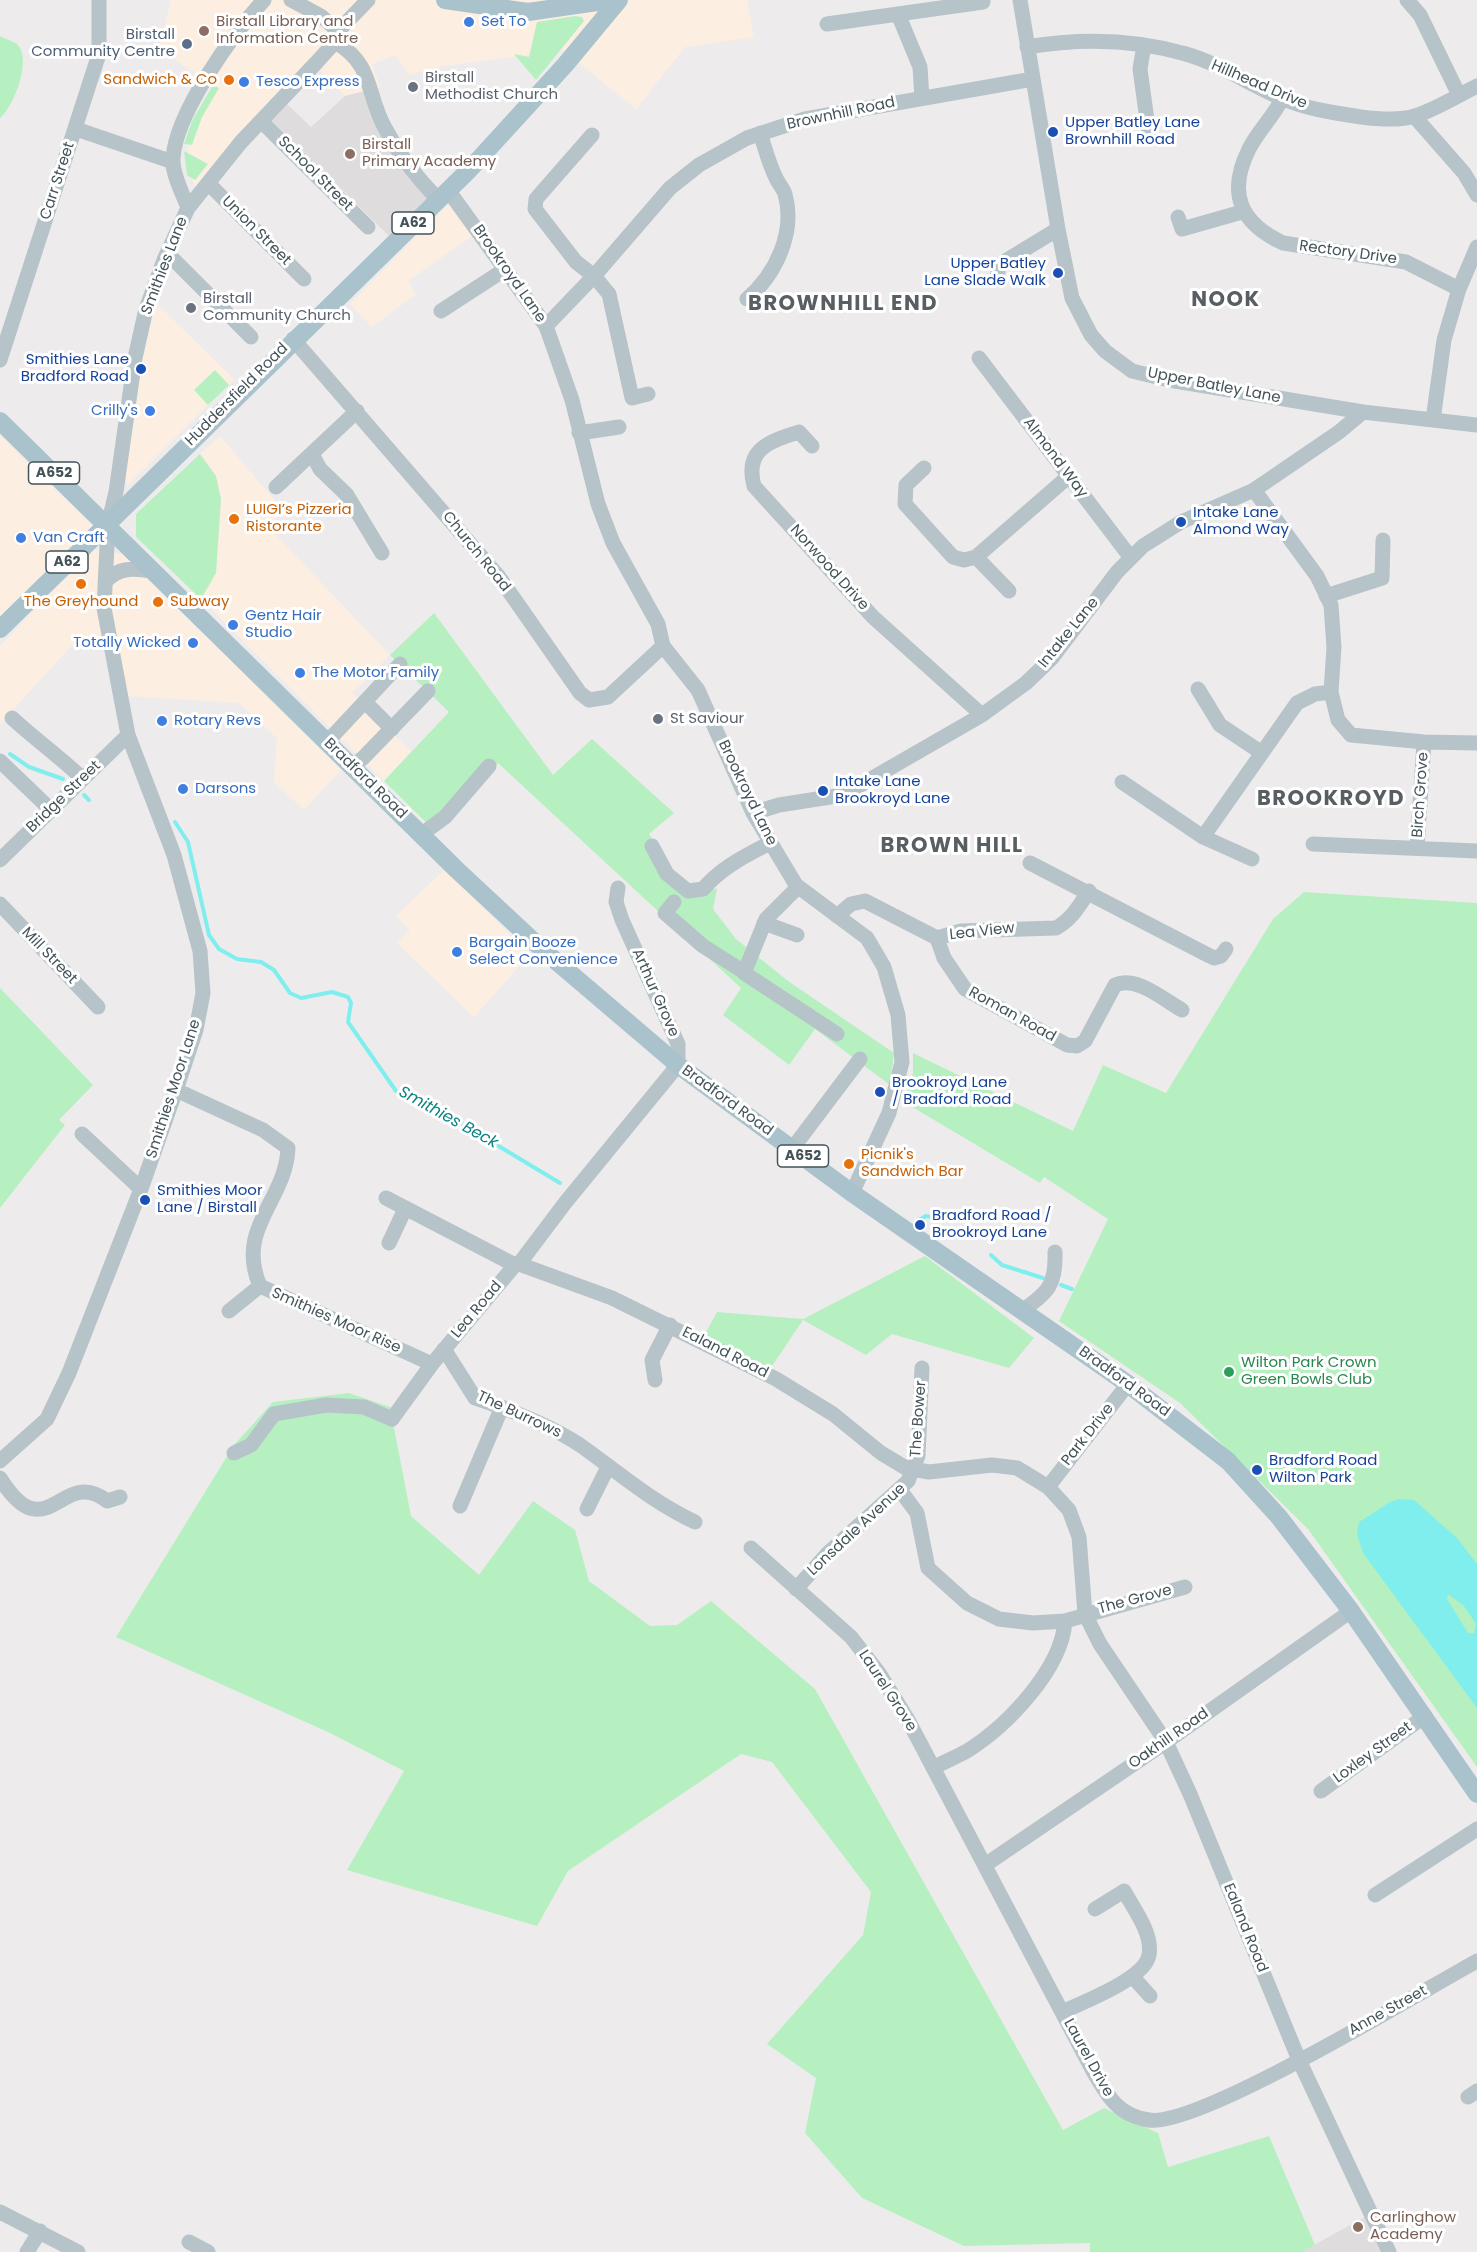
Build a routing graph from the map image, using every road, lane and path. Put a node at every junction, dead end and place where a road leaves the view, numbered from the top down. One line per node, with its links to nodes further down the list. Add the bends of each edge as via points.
1 (99, 0): 26 (street, Carr Street, via 99,54)
2 (251, 0): 14 (street)
3 (264, 0): 14 (street)
4 (291, 0): 16 (street, Brookroyd Lane, via 321,16)
5 (368, 0): 16 (street, Smithies Lane)
6 (445, 0): 11 (main road)
7 (611, 0): 11 (main road, via 528,12)
8 (619, 0): 32 (main road, Huddersfield Road / A62, via 565,65)
9 (1020, 0): 18 (street, Upper Batley Lane)
10 (1407, 0): 21 (street, via 1420,15)
11 (467, 2)
12 (983, 2): 13 (street)
13 (898, 14): 15 (street); 22 (street, via 920,67)
14 (247, 18): 30 (street, via 178,129)
15 (827, 24)
16 (336, 37): 25 (street, Smithies Lane); 32 (street, Brookroyd Lane, via 362,65 384,127 415,176)
17 (1144, 45): 18 (street, Hillhead Drive, via 1057,42); 23 (street, Hillhead Drive, via 1186,54); 29 (street, via 1140,69)
18 (1027, 48): 19 (street, Upper Batley Lane)
19 (1033, 79): 22 (street, Brownhill Road); 38 (street, Upper Batley Lane)
20 (1477, 86): 21 (street, Hillhead Drive)
21 (1459, 95): 24 (street, Hillhead Drive)
22 (922, 98): 27 (street, Brownhill Road, via 805,119)
23 (1282, 99): 24 (street, Hillhead Drive, via 1321,111 1366,117); 35 (street, via 1249,149 1239,182)
24 (1414, 116): 33 (street, via 1464,173)
25 (261, 121): 31 (street, Smithies Lane); 37 (street, School Street)
26 (76, 129): 30 (street); 52 (street, Carr Street)
27 (760, 133): 42 (street, Brownhill Road, via 699,165 670,188); 46 (street, via 784,193 788,216 778,259 760,288)
28 (592, 135): 42 (street, via 536,199 535,208 576,262)
29 (1149, 135)
30 (172, 162): 34 (street)
31 (208, 183): 34 (street, Smithies Lane); 43 (street, Union Street)
32 (443, 195): 41 (street, Brookroyd Lane); 50 (main road, Huddersfield Road / A62)
33 (1477, 195)
34 (188, 208): 40 (street, Smithies Lane)
35 (1242, 212): 36 (street, via 1182,229); 45 (street, Rectory Drive, via 1265,235 1283,243 1406,262)
36 (1178, 217)
37 (368, 227)
38 (1058, 229): 44 (street, via 999,265); 55 (street, Upper Batley Lane, via 1072,298 1091,335 1132,371)
39 (1477, 247): 45 (street)
40 (167, 253): 49 (street); 67 (street, Smithies Lane, via 146,309 135,358)
41 (504, 270): 47 (street); 48 (street, Brookroyd Lane)
42 (594, 276): 48 (street, Brownhill Road); 53 (street, via 609,294 634,405)
43 (304, 279)
44 (997, 280)
45 (1459, 289): 56 (street, via 1444,340)
46 (747, 299)
47 (441, 311)
48 (546, 326): 60 (street, Brookroyd Lane)
49 (251, 337)
50 (294, 339): 54 (street, Church Road); 67 (main road, Huddersfield Road / A62)
51 (979, 358): 64 (street, Almond Way)
52 (0, 360)
53 (648, 394)
54 (357, 411): 62 (street); 77 (street, Church Road, via 499,577 580,693 590,700 608,696)
55 (1363, 412): 56 (street, Upper Batley Lane); 66 (street, Intake Lane)
56 (1433, 420): 58 (street, Upper Batley Lane)
57 (0, 421): 67 (main road, Bradford Road / A652)
58 (1477, 425)
59 (619, 427): 60 (street)
60 (579, 432): 77 (street, Brookroyd Lane, via 597,504 613,543 658,624)
61 (812, 446): 83 (street, Norwood Drive, via 799,432 771,442 752,460 754,486 873,617)
62 (312, 454): 65 (street); 69 (street, via 320,469 347,495)
63 (924, 468): 70 (street, via 906,485 905,504 953,557)
64 (1069, 476): 70 (street); 71 (street, Almond Way)
65 (276, 488)
66 (1254, 490): 71 (street, Intake Lane, via 1181,522); 75 (street, via 1317,576)
67 (108, 525): 72 (main road, Bradford Road / A652); 73 (street, Smithies Moor Lane); 76 (main road, Huddersfield Road / A62)
68 (1383, 540): 75 (street, via 1383,578)
69 (382, 553)
70 (976, 557): 74 (street)
71 (1131, 558): 83 (street, Intake Lane, via 1052,658)
72 (152, 571): 73 (street, via 129,568 111,575); 87 (main road, Bradford Road / A652)
73 (105, 582): 86 (street, Smithies Moor Lane, via 104,608)
74 (1009, 591)
75 (1326, 596): 81 (street, via 1331,605 1334,647)
76 (0, 629)
77 (663, 646): 97 (street, Brookroyd Lane, via 698,690)
78 (400, 664): 82 (street)
79 (1198, 689): 90 (street, via 1220,725)
80 (428, 692): 85 (street)
81 (1331, 692): 88 (street, via 1338,720 1351,735); 90 (street, via 1296,703)
82 (365, 702): 85 (street); 87 (street)
83 (982, 715): 97 (street, Intake Lane, via 843,795)
84 (12, 718): 94 (street)
85 (392, 729): 92 (street)
86 (128, 735): 94 (street, Bridge Street); 124 (street, Smithies Moor Lane, via 174,855 200,951 203,993 196,1030)
87 (327, 742): 92 (main road, Bradford Road / A652)
88 (1424, 742): 89 (street); 103 (street, Birch Grove)
89 (1477, 743)
90 (1262, 753): 99 (street)
91 (0, 761): 96 (street)
92 (352, 766): 98 (main road, Bradford Road / A652)
93 (489, 766): 98 (street, via 444,817)
94 (83, 779): 96 (street, Bridge Street)
95 (1122, 782): 99 (street)
96 (51, 810): 106 (street, Bridge Street)
97 (753, 813): 100 (street, Brookroyd Lane)
98 (422, 834): 123 (main road, Bradford Road / A652, via 543,950)
99 (1203, 837): 105 (street)
100 (770, 843): 102 (street, via 734,861 703,890 688,891 667,874); 108 (street, Brookroyd Lane)
101 (1313, 844): 103 (street, Birch Grove)
102 (652, 846)
103 (1417, 848): 104 (street, Birch Grove)
104 (1477, 851)
105 (1252, 859)
106 (0, 860)
107 (1030, 863): 110 (street)
108 (798, 887): 113 (street, Brookroyd Lane); 114 (street)
109 (618, 888): 123 (street, Arthur Grove, via 616,902 622,920 678,1044)
110 (1089, 891): 116 (street, Lea View, via 1071,917 1056,928 961,931); 117 (street, via 1206,954 1221,956)
111 (674, 902): 118 (street, via 665,913 703,946)
112 (0, 904): 119 (street, Mill Street)
113 (837, 916): 116 (street, Lea View, via 851,904 865,901); 128 (street, Brookroyd Lane, via 867,938 884,967 898,1015 902,1062 889,1113)
114 (764, 923): 115 (street); 118 (street)
115 (797, 935)
116 (937, 938): 120 (street, Roman Road, via 944,958 965,989 1067,1045 1077,1046 1085,1041 1115,985 1121,982 1129,981)
117 (1226, 949)
118 (744, 972): 121 (street)
119 (98, 1007)
120 (1182, 1010)
121 (837, 1034)
122 (860, 1059): 126 (street)
123 (678, 1065): 126 (main road, Bradford Road / A652); 133 (street, Lea Road)
124 (176, 1090): 127 (street, Smithies Moor Lane); 134 (street, Smithies Moor Rise, via 263,1131 288,1148 287,1163 256,1230 253,1248)
125 (82, 1134): 127 (street)
126 (792, 1149): 128 (main road, Bradford Road / A652)
127 (141, 1189): 145 (street, Smithies Moor Lane, via 47,1419)
128 (852, 1193): 135 (main road, Bradford Road / A652)
129 (386, 1198): 130 (street, Ealand Road)
130 (405, 1209): 131 (street); 133 (street, Ealand Road)
131 (389, 1243)
132 (1056, 1252): 135 (street, via 1056,1274 1046,1295)
133 (517, 1265): 137 (street, Ealand Road, via 612,1298); 138 (street, Lea Road)
134 (260, 1286): 136 (street); 139 (street, Smithies Moor Rise)
135 (1023, 1310): 142 (main road, Bradford Road / A652)
136 (229, 1311)
137 (670, 1326): 141 (street, via 652,1359); 147 (street, Ealand Road, via 801,1394 896,1463)
138 (444, 1349): 139 (street, Lea Road); 143 (street, The Burrows, via 475,1398)
139 (432, 1364): 144 (street, Lea Road, via 392,1419 354,1406 326,1405 273,1414 251,1445)
140 (922, 1368): 147 (street, The Bower)
141 (655, 1380)
142 (1128, 1384): 149 (street, Park Drive); 158 (main road, Bradford Road / A652, via 1228,1461 1279,1517)
143 (502, 1407): 146 (street, The Burrows, via 578,1444); 152 (street)
144 (234, 1453)
145 (0, 1461)
146 (608, 1467): 153 (street); 154 (street, The Burrows, via 664,1507)
147 (915, 1469): 149 (street, via 1017,1468); 150 (street, Lonsdale Avenue)
148 (0, 1478): 151 (street, via 15,1497 35,1510 46,1510 76,1491 89,1490 107,1501)
149 (1048, 1487): 159 (street, via 1069,1510 1079,1537)
150 (900, 1490): 157 (street, Lonsdale Avenue, via 828,1553); 160 (street, The Grove, via 916,1513 928,1568 967,1603 999,1619)
151 (120, 1497)
152 (460, 1506)
153 (587, 1509)
154 (695, 1522)
155 (751, 1548): 157 (street, Laurel Grove)
156 (1185, 1587): 159 (street, The Grove)
157 (796, 1589): 163 (street, Laurel Grove, via 858,1646 908,1720)
158 (1351, 1611): 161 (main road, Bradford Road / A652); 162 (street, Oakhill Road)
159 (1085, 1614): 160 (street, The Grove); 162 (street, Ealand Road, via 1100,1644)
160 (1065, 1621): 163 (street, via 1064,1638 1045,1676 1008,1717 968,1750)
161 (1425, 1716): 164 (street, Loxley Street); 165 (main road, Bradford Road / A652)
162 (1166, 1742): 167 (street, Oakhill Road); 174 (street, Ealand Road)
163 (933, 1768): 167 (street, Laurel Grove)
164 (1321, 1791)
165 (1477, 1794)
166 (1477, 1829): 168 (street)
167 (985, 1865): 173 (street, Laurel Drive)
168 (1375, 1895)
169 (1095, 1909): 171 (street, via 1124,1891 1148,1939 1149,1955 1143,1968)
170 (1477, 1961): 174 (street, Anne Street)
171 (1132, 1976): 172 (street); 173 (street)
172 (1150, 1996)
173 (1062, 2012): 174 (street, Laurel Drive, via 1111,2102 1149,2120 1173,2119)
174 (1299, 2060): 181 (street, Ealand Road)
175 (0, 2212): 176 (street)
176 (40, 2231): 178 (street); 179 (street)
177 (189, 2242): 180 (street)
178 (27, 2252)
179 (78, 2252)
180 (207, 2252)
181 (1389, 2252)

